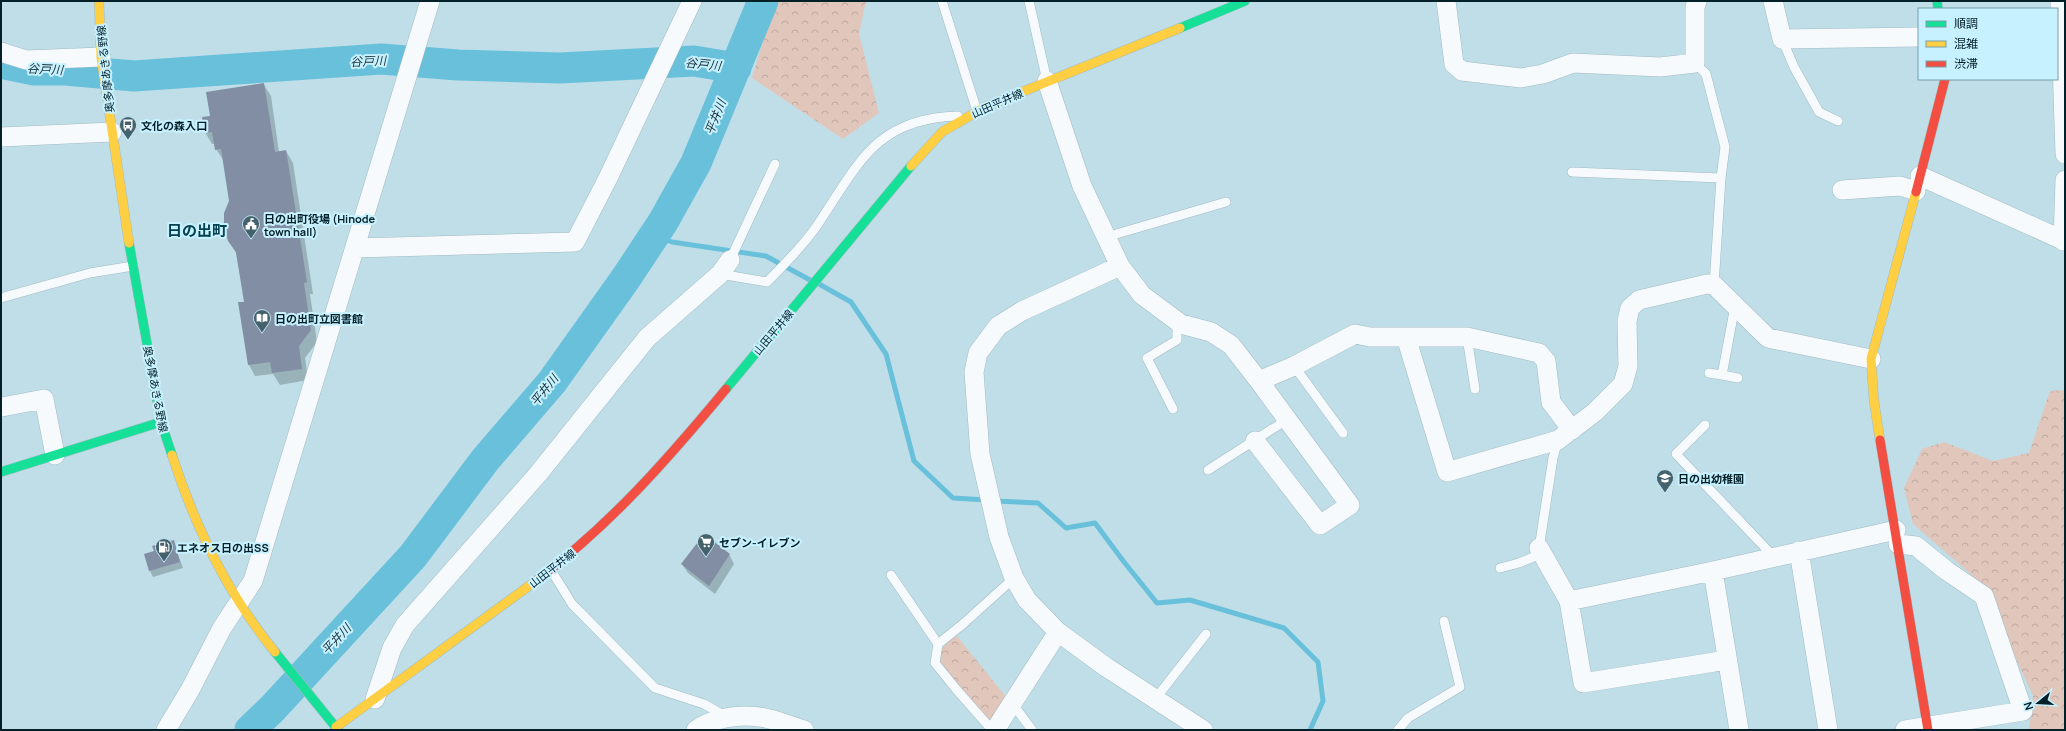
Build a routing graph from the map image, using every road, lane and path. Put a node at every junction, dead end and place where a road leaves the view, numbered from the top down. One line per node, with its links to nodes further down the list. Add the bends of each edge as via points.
1 (99, 1): 14 (main road, 奥多摩あきる野線)
2 (430, 1): 33 (street)
3 (692, 1): 33 (street, via 575,242)
4 (942, 1): 18 (lane)
5 (1029, 1): 17 (lane)
6 (1446, 1): 15 (street, via 1454,64 1462,71 1522,78 1543,74 1573,63 1660,67)
7 (1697, 1): 15 (street)
8 (1773, 1): 12 (street)
9 (2060, 1): 23 (street)
10 (1238, 3): 17 (main road, 山田平井線)
11 (1918, 37): 12 (street)
12 (1782, 39): 20 (lane, via 1819,112)
13 (1, 52): 14 (street, via 26,60)
14 (101, 57): 21 (main road, 奥多摩あきる野線)
15 (1694, 63): 26 (lane, via 1706,74 1724,147)
16 (1945, 80): 28 (main road)
17 (1047, 81): 18 (main road, 山田平井線); 31 (street, via 1082,186)
18 (977, 111): 19 (main road, 山田平井線)
19 (968, 116): 36 (lane, via 934,116 907,125 881,140 865,154 850,173 815,229 767,282); 66 (main road, 山田平井線, via 942,132 925,149 673,453 574,552)
20 (1838, 121)
21 (112, 132): 22 (street); 34 (main road, 奥多摩あきる野線)
22 (1, 137)
23 (2065, 154)
24 (775, 164): 36 (lane)
25 (1572, 172): 26 (lane)
26 (1721, 178): 37 (lane)
27 (2065, 180): 32 (street)
28 (1918, 184): 29 (street); 32 (street); 43 (main road)
29 (1842, 190)
30 (1226, 202): 31 (lane)
31 (1106, 237): 35 (street)
32 (2064, 241)
33 (355, 248): 71 (street, via 253,581)
34 (133, 266): 38 (lane, via 90,273); 53 (main road, 奥多摩あきる野線)
35 (1120, 266): 40 (street, via 1142,295); 69 (street, via 1022,311 998,326 978,353 974,372 980,454 994,517)
36 (724, 267): 78 (street, via 647,338 538,474 405,625 392,648)
37 (1714, 285): 39 (street); 56 (street, via 1707,284 1639,300 1630,308 1627,321 1628,366 1623,384 1595,412)
38 (1, 298)
39 (1735, 306): 43 (street, via 1768,338); 46 (lane)
40 (1177, 321): 48 (street, via 1211,332 1231,345); 51 (lane, via 1177,340 1146,358)
41 (1406, 337): 42 (street); 44 (street, via 1370,337 1355,334); 56 (street, via 1447,472)
42 (1467, 337): 49 (lane); 56 (street, via 1539,353 1546,361 1551,402)
43 (1871, 359): 61 (main road, via 1874,401)
44 (1294, 366): 48 (street); 55 (lane)
45 (1709, 373): 46 (lane)
46 (1722, 375): 47 (lane)
47 (1738, 378)
48 (1259, 381): 52 (street)
49 (1475, 389)
50 (2, 407): 58 (street, via 44,399)
51 (1173, 409)
52 (1288, 419): 57 (lane); 57 (street, via 1350,505 1320,525)
53 (161, 422): 58 (main road); 71 (main road, 奥多摩あきる野線, via 185,497 208,549)
54 (1705, 426): 64 (lane, via 1676,454)
55 (1343, 433)
56 (1565, 435): 62 (lane, via 1554,458)
57 (1255, 441): 59 (lane)
58 (55, 455): 60 (main road)
59 (1208, 470)
60 (1, 472)
61 (1897, 537): 63 (street); 82 (main road); 82 (street, via 1916,546 1984,596 2023,711)
62 (1539, 548): 65 (lane, via 1538,555); 70 (street)
63 (1799, 552): 64 (street); 91 (street)
64 (1774, 557): 67 (street)
65 (1500, 568)
66 (551, 570): 78 (main road, 山田平井線); 80 (lane, via 572,604 655,688 704,704)
67 (1713, 571): 70 (street); 76 (street)
68 (891, 575): 75 (lane)
69 (1014, 578): 73 (street, via 1027,600); 75 (lane)
70 (1569, 600): 76 (street, via 1583,683)
71 (238, 604): 81 (main road, 奥多摩あきる野線); 83 (street)
72 (1444, 621): 89 (lane, via 1460,687 1408,718)
73 (1058, 632): 77 (street, via 1106,667); 79 (street)
74 (1206, 634): 77 (lane)
75 (938, 644): 86 (lane, via 935,663 956,690)
76 (1727, 660): 90 (street)
77 (1156, 698): 88 (street)
78 (375, 699): 81 (main road, 山田平井線)
79 (1012, 703): 86 (street); 87 (lane)
80 (728, 718): 84 (street); 85 (street, via 759,717)
81 (333, 725)
82 (1927, 728): 92 (street)
83 (166, 730)
84 (696, 730)
85 (804, 730)
86 (994, 730)
87 (1032, 730)
88 (1203, 730)
89 (1398, 730)
90 (1739, 730)
91 (1828, 730)
92 (1905, 730)

